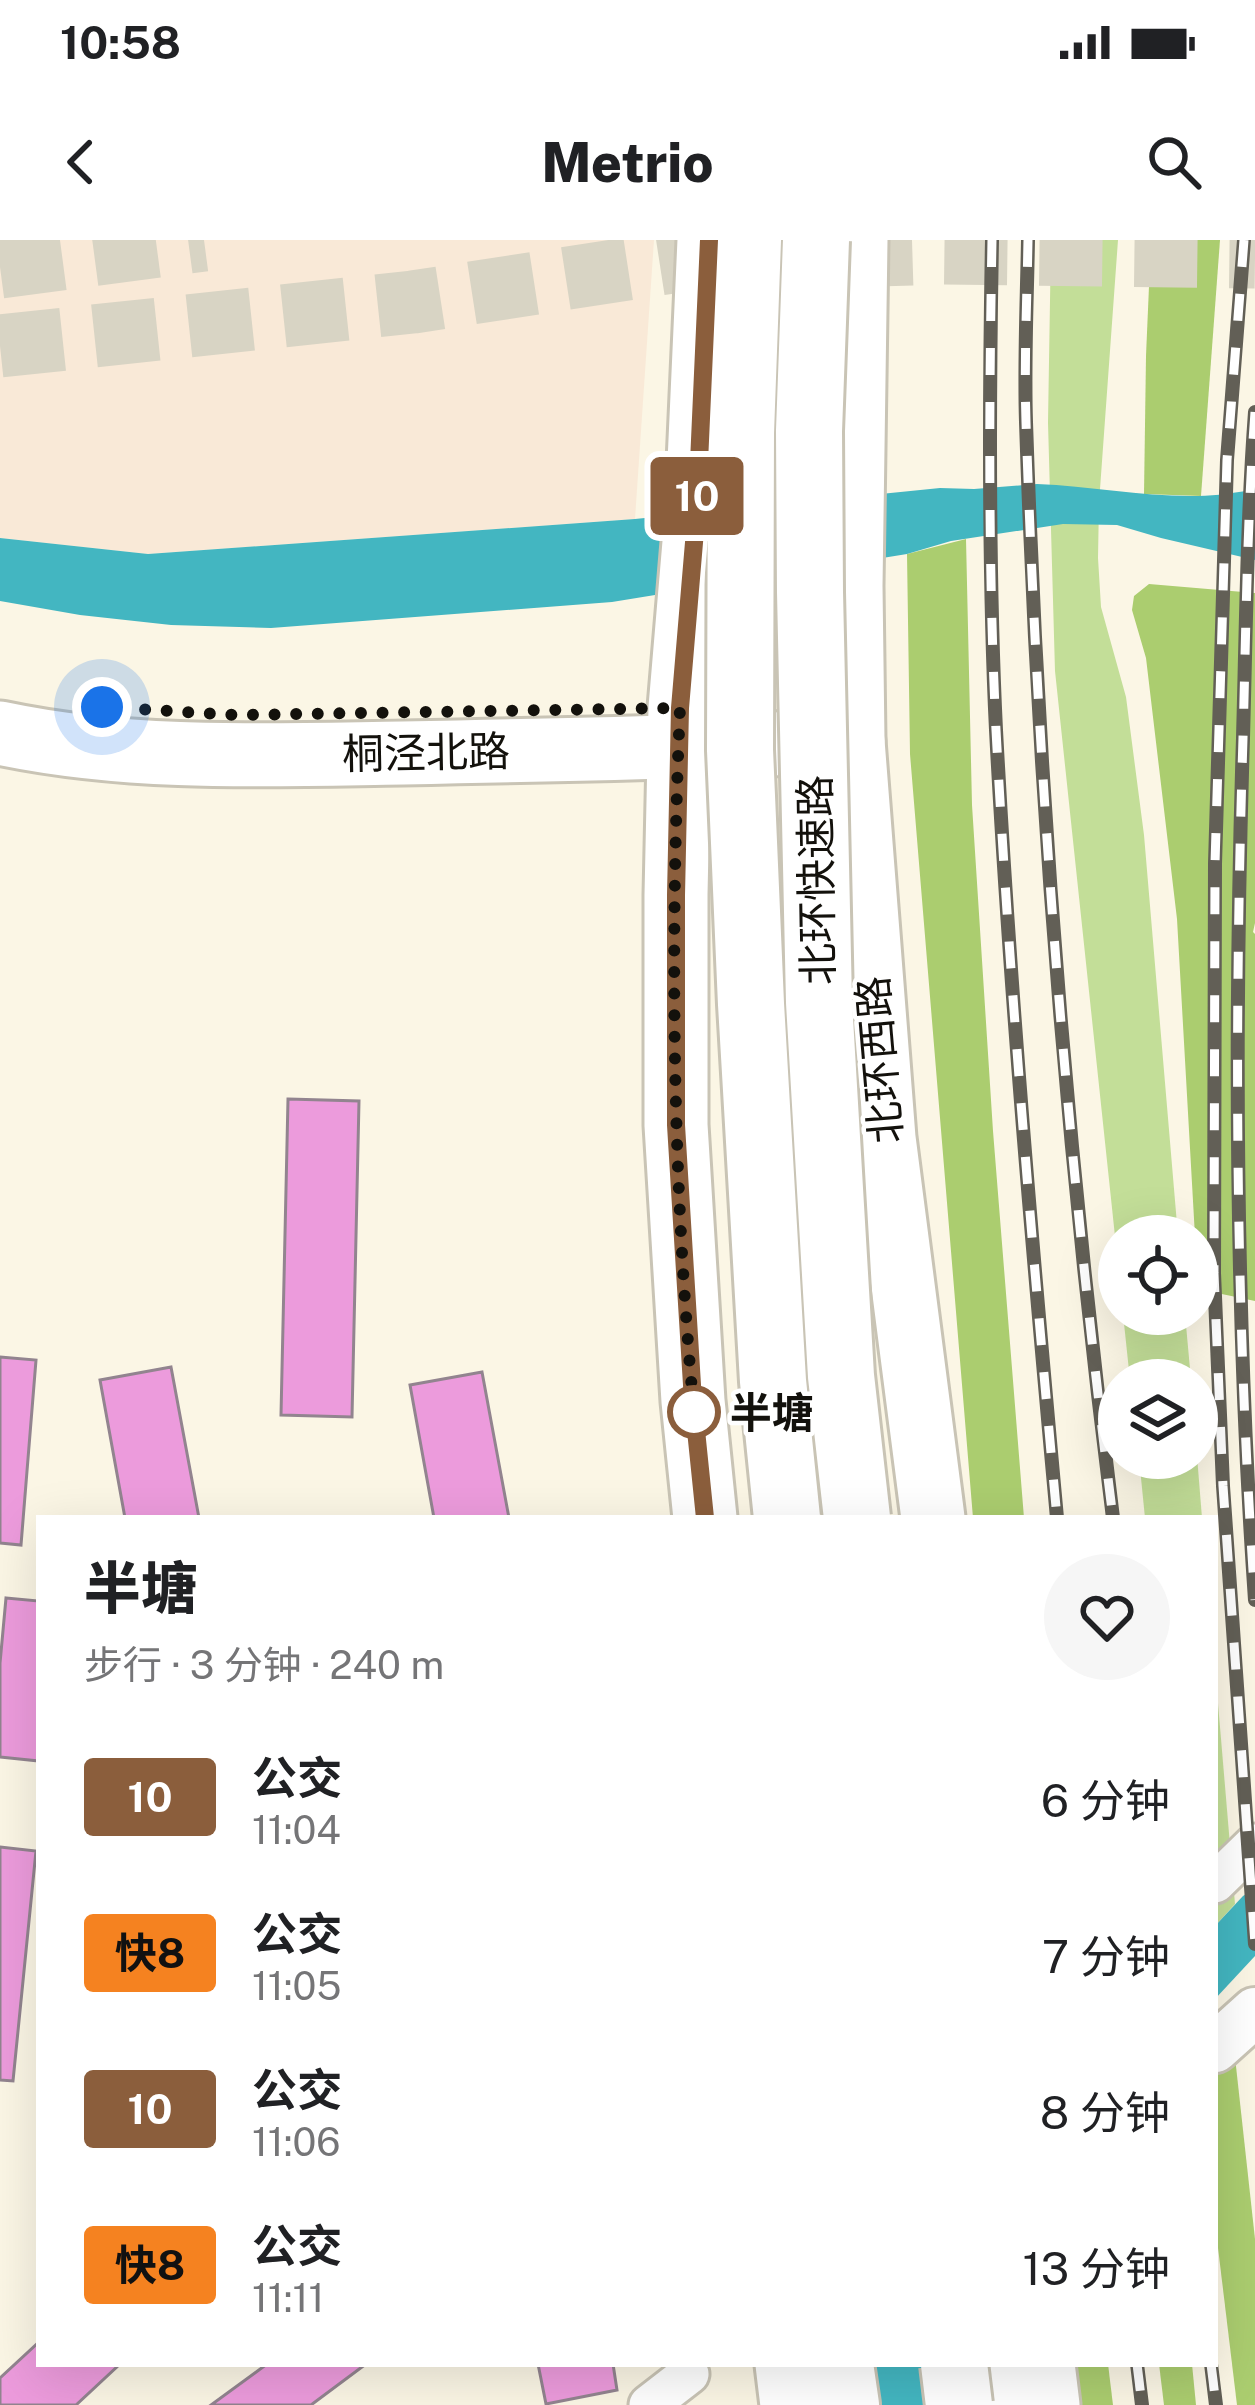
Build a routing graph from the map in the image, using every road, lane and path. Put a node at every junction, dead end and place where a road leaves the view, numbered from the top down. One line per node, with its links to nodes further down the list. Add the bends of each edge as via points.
1 (709, 240): 7 (main road)
2 (748, 240): 10 (highway, 北环快速路, bridge, via 740,750 771,1358)
3 (816, 240): 11 (highway, 北环快速路, bridge, via 809,431 819,1002)
4 (856, 240): 6 (main road, 北环西路)
5 (0, 692): 7 (main road, 桐泾北路, via 236,715)
6 (853, 721): 7 (main road, 桐泾北路); 12 (main road, 北环西路, via 884,1138)
7 (680, 728): 8 (main road, 桐泾北路, via 235,756); 9 (main road, via 676,1125)
8 (0, 733)
9 (704, 1515)
10 (787, 1515)
11 (857, 1515)
12 (933, 1515)
13 (1255, 1844): 14 (street)
14 (1218, 1880)
15 (1255, 2012): 16 (street)
16 (1218, 2045)
17 (882, 2367): 22 (highway)
18 (689, 2374): 20 (street)
19 (802, 2377): 21 (highway)
20 (649, 2405)
21 (846, 2405)
22 (888, 2405)

